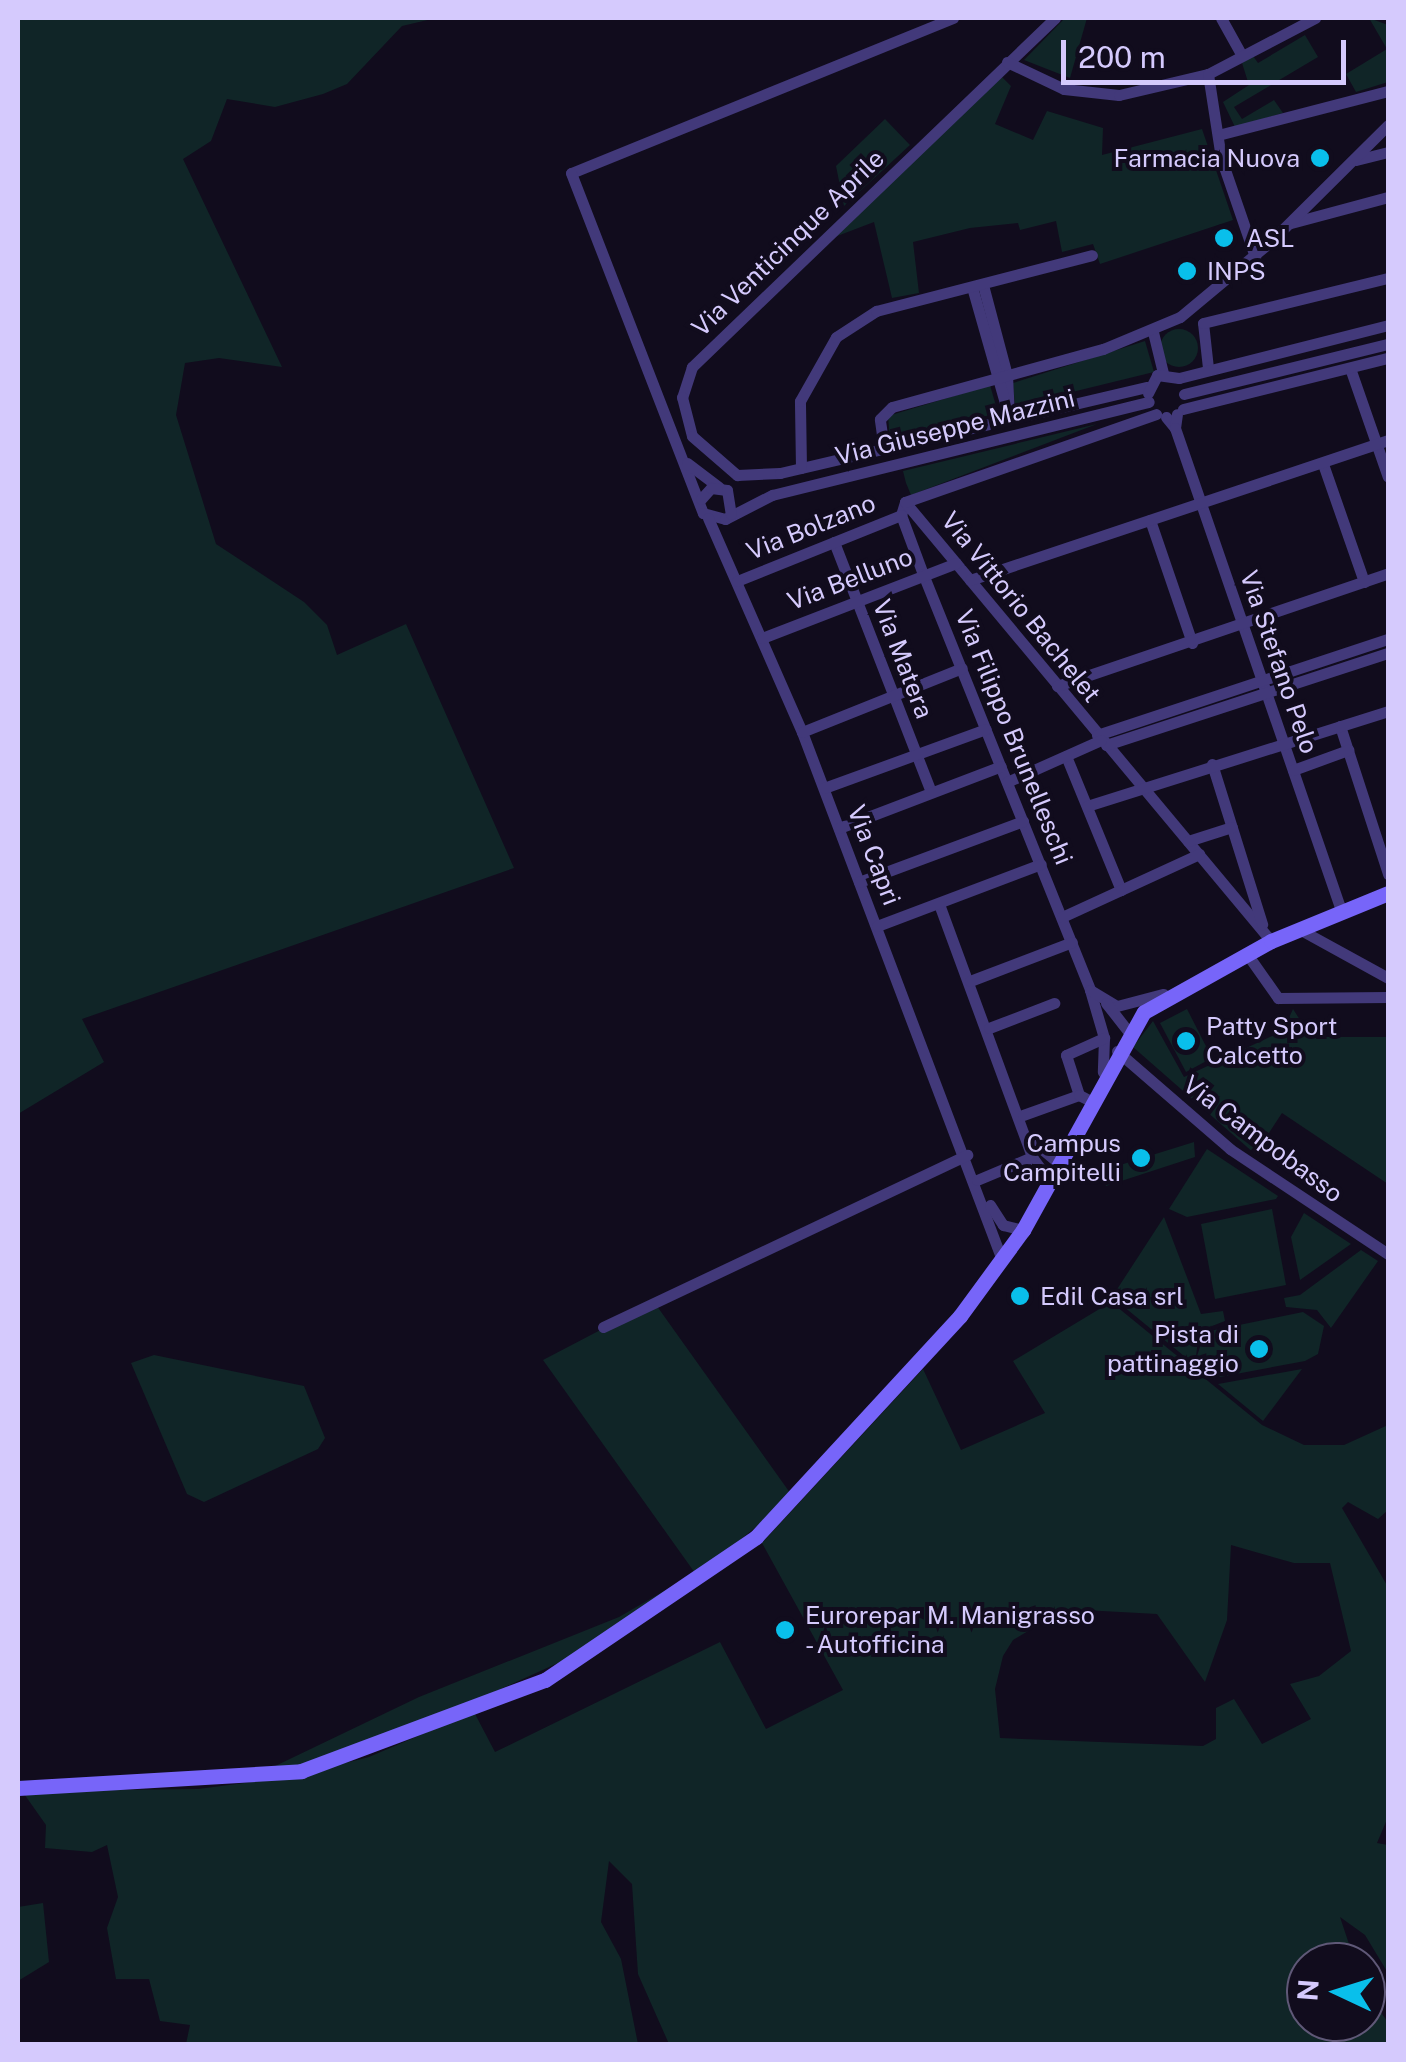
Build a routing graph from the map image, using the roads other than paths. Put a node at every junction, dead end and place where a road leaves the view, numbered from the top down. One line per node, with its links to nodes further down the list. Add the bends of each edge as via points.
1 (953, 18): 35 (street, Via Capri, via 571,173)
2 (1055, 18): 6 (street, Via Venticinque Aprile)
3 (1220, 18): 5 (street)
4 (1315, 18): 5 (street)
5 (1241, 54): 7 (street)
6 (1008, 62): 7 (street, via 1092,94); 37 (street, Via Venticinque Aprile, via 692,367 682,397 692,436 714,462 737,475)
7 (1208, 74): 10 (street)
8 (1388, 90): 10 (street)
9 (1388, 124): 12 (street)
10 (1218, 135): 16 (street)
11 (1388, 152): 12 (street)
12 (1356, 160): 14 (street)
13 (1388, 197): 14 (street)
14 (1289, 223): 16 (street)
15 (1092, 255): 18 (street)
16 (1255, 256): 20 (street)
17 (1388, 278): 23 (street, via 1204,323)
18 (977, 286): 26 (street); 37 (street, via 876,312 836,337 800,401)
19 (1388, 324): 23 (street)
20 (1153, 332): 25 (street); 26 (street)
21 (1388, 344): 29 (street)
22 (1388, 358): 24 (street, Via Bolzano)
23 (1208, 368): 27 (street)
24 (1350, 368): 31 (street, Via Bolzano); 33 (street)
25 (1163, 374): 27 (street); 28 (street)
26 (1002, 376): 32 (street); 34 (street, via 884,412)
27 (1178, 378): 29 (street)
28 (1147, 387): 30 (street); 32 (street, Via Venticinque Aprile)
29 (1184, 394): 31 (street)
30 (1150, 402): 31 (street); 40 (street, Via Giuseppe Mazzini)
31 (1171, 414): 42 (street, Via Stefano Pelo); 43 (street, Via Bolzano)
32 (1009, 416): 34 (street, Via Venticinque Aprile)
33 (1383, 442): 36 (street); 38 (street)
34 (884, 449): 37 (street, Via Venticinque Aprile)
35 (684, 460): 39 (street); 41 (street, Via Capri)
36 (1323, 464): 42 (street); 53 (street)
37 (801, 468)
38 (1388, 476)
39 (723, 489): 40 (street, Via Giuseppe Mazzini); 41 (street); 44 (street, Via Capri)
40 (772, 495): 44 (street, Via Giuseppe Mazzini)
41 (701, 499): 45 (street, Via Capri)
42 (1201, 504): 46 (street); 55 (street, Via Stefano Pelo)
43 (903, 508): 47 (street, Via Bolzano); 48 (street, Via Vittorio Bachelet); 49 (street, Via Filippo Brunelleschi)
44 (728, 516): 45 (street); 51 (street, Via Capri)
45 (708, 518): 51 (street, Via Capri)
46 (1150, 520): 52 (street); 58 (street)
47 (834, 542): 51 (street, Via Bolzano); 54 (street, Via Matera)
48 (956, 563): 49 (street, Via Belluno); 52 (street, Via Vittorio Bachelet)
49 (923, 574): 54 (street, Via Belluno); 60 (street, Via Filippo Brunelleschi)
50 (1388, 574): 53 (street)
51 (735, 577): 56 (street, Via Capri)
52 (970, 580): 61 (street, Via Vittorio Bachelet)
53 (1364, 582): 55 (street)
54 (856, 601): 56 (street, Via Belluno); 63 (street, Via Matera)
55 (1243, 626): 58 (street); 62 (street, Via Stefano Pelo)
56 (762, 638): 67 (street, Via Capri)
57 (1388, 640): 62 (street)
58 (1192, 642): 61 (street)
59 (1388, 653): 62 (street)
60 (962, 668): 63 (street); 66 (street, Via Filippo Brunelleschi)
61 (1057, 686): 68 (street, Via Vittorio Bachelet)
62 (1264, 687): 68 (street); 69 (street, Via Stefano Pelo)
63 (894, 695): 67 (street); 71 (street, Via Matera)
64 (1388, 711): 65 (street)
65 (1340, 726): 69 (street); 70 (street)
66 (986, 729): 71 (street); 74 (street, Via Filippo Brunelleschi)
67 (802, 732): 78 (street, Via Capri)
68 (1102, 740): 72 (street, Via Vittorio Bachelet); 77 (street, Via Vittorio Bachelet)
69 (1284, 743): 73 (street); 75 (street, Via Stefano Pelo)
70 (1348, 750): 75 (street); 85 (street)
71 (917, 755): 78 (street); 79 (street, Via Matera)
72 (1066, 756): 76 (street, Via Vittorio Bachelet); 80 (street)
73 (1212, 764): 77 (street); 83 (street)
74 (1001, 766): 76 (street, Via Filippo Brunelleschi); 79 (street)
75 (1293, 770): 93 (street, Via Stefano Pelo)
76 (1007, 782): 81 (street, Via Filippo Brunelleschi)
77 (1139, 784): 80 (street); 84 (street, Via Vittorio Bachelet)
78 (824, 788): 82 (street, Via Capri)
79 (931, 792): 82 (street)
80 (1087, 806): 90 (street)
81 (1023, 821): 87 (street, Via Filippo Brunelleschi); 89 (street)
82 (839, 828): 89 (street, Via Capri)
83 (1232, 828): 84 (street); 97 (street)
84 (1188, 841): 86 (street, Via Vittorio Bachelet)
85 (1384, 847): 88 (street)
86 (1199, 854): 90 (street); 97 (street, Via Vittorio Bachelet)
87 (1041, 864): 92 (street); 94 (street, Via Filippo Brunelleschi)
88 (1388, 874)
89 (859, 882): 95 (street, Via Capri)
90 (1120, 890): 94 (street)
91 (1388, 892): 93 (main road)
92 (939, 904): 95 (street); 101 (street)
93 (1341, 910): 96 (main road)
94 (1062, 917): 98 (street, Via Filippo Brunelleschi)
95 (877, 926): 115 (street, Via Capri)
96 (1299, 929): 97 (main road); 100 (street)
97 (1268, 937): 99 (main road)
98 (1072, 942): 101 (street); 102 (street, Via Filippo Brunelleschi)
99 (1247, 954): 103 (main road); 104 (street, via 1278,998)
100 (1388, 978)
101 (970, 981): 108 (street)
102 (1090, 990): 106 (street); 107 (street, Via Filippo Brunelleschi)
103 (1163, 994): 106 (street); 110 (main road)
104 (1388, 996)
105 (1054, 1003): 108 (street)
106 (1106, 1003): 110 (street)
107 (1098, 1016): 109 (street, Via Filippo Brunelleschi); 110 (street)
108 (988, 1028): 113 (street)
109 (1104, 1038): 111 (street, Via Filippo Brunelleschi); 112 (street, via 1066,1056)
110 (1123, 1040): 111 (main road); 121 (street, Via Campobasso, via 1287,1196)
111 (1104, 1072): 112 (main road)
112 (1085, 1098): 113 (street); 117 (main road)
113 (1023, 1115): 114 (street)
114 (1030, 1139): 116 (street); 117 (street)
115 (966, 1155): 119 (street, Via Capri); 123 (street)
116 (1032, 1157): 118 (street); 119 (street)
117 (1060, 1164): 118 (main road)
118 (1050, 1182): 120 (main road)
119 (979, 1185): 120 (street, Via Capri, via 1002,1226); 122 (street, Via Capri)
120 (1022, 1230): 122 (main road)
121 (1388, 1254)
122 (1002, 1260): 124 (main road, via 756,1537 545,1680 302,1771)
123 (603, 1327)
124 (18, 1788)

